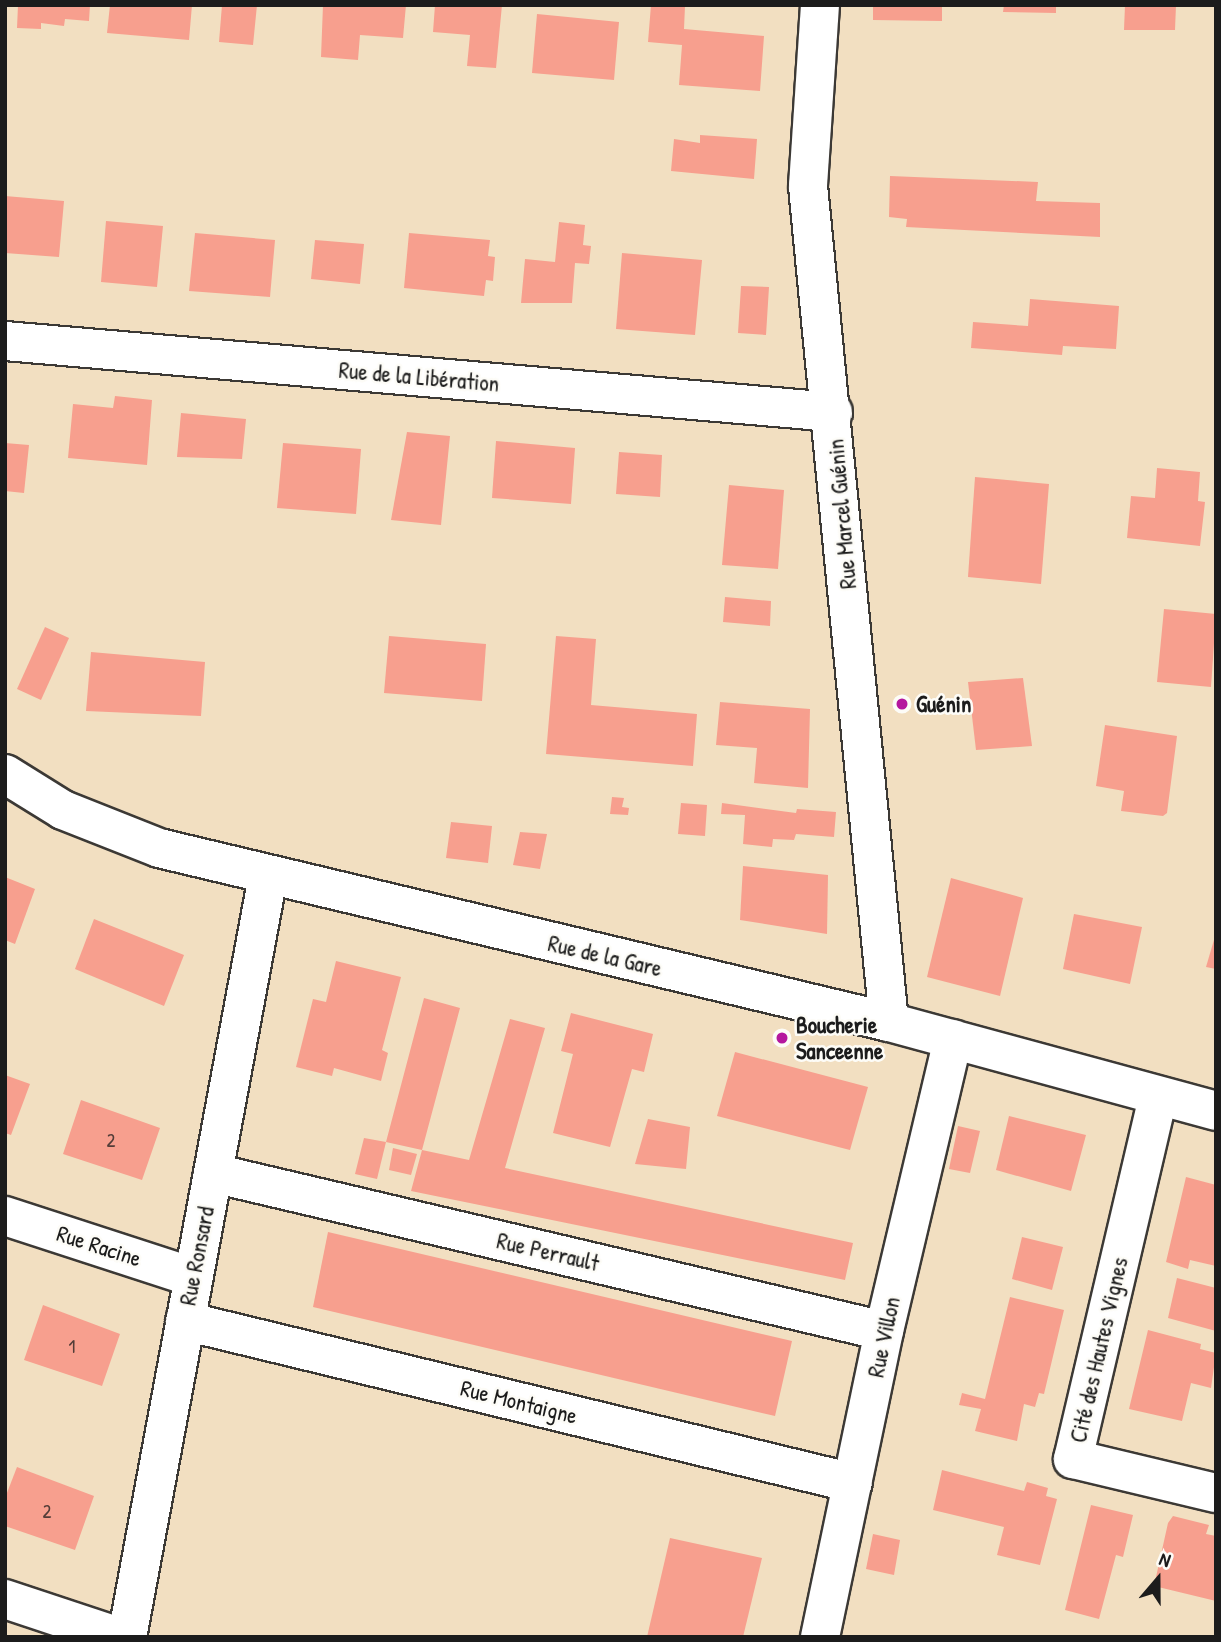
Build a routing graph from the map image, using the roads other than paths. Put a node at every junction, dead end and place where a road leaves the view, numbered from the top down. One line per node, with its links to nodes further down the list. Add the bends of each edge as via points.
1 (820, 5): 3 (street, Rue Marcel Guénin, via 807,187)
2 (5, 341): 3 (street, Rue de la Libération)
3 (833, 412): 6 (street, Rue Marcel Guénin)
4 (5, 774): 5 (street, Rue de la Gare, via 63,810 159,848)
5 (268, 876): 6 (street, Rue de la Gare); 10 (street, Rue Ronsard)
6 (889, 1022): 7 (street, Rue de la Gare)
7 (953, 1039): 8 (street, Rue de la Gare); 14 (street, Rue Villon)
8 (1158, 1097): 9 (street, Rue de la Gare); 16 (street, Cité des Hautes Vignes, via 1073,1459)
9 (1216, 1111)
10 (213, 1173): 12 (street, Rue Ronsard); 14 (street, Rue Perrault)
11 (5, 1216): 12 (street, Rue Racine)
12 (193, 1277): 13 (street, Rue Ronsard)
13 (185, 1321): 15 (street, Rue Montaigne); 19 (street, Rue Ronsard)
14 (884, 1331): 15 (street, Rue Villon)
15 (853, 1483): 20 (street, Rue Villon)
16 (1216, 1493)
17 (5, 1599): 18 (street)
18 (119, 1637)
19 (127, 1637)
20 (820, 1637)

